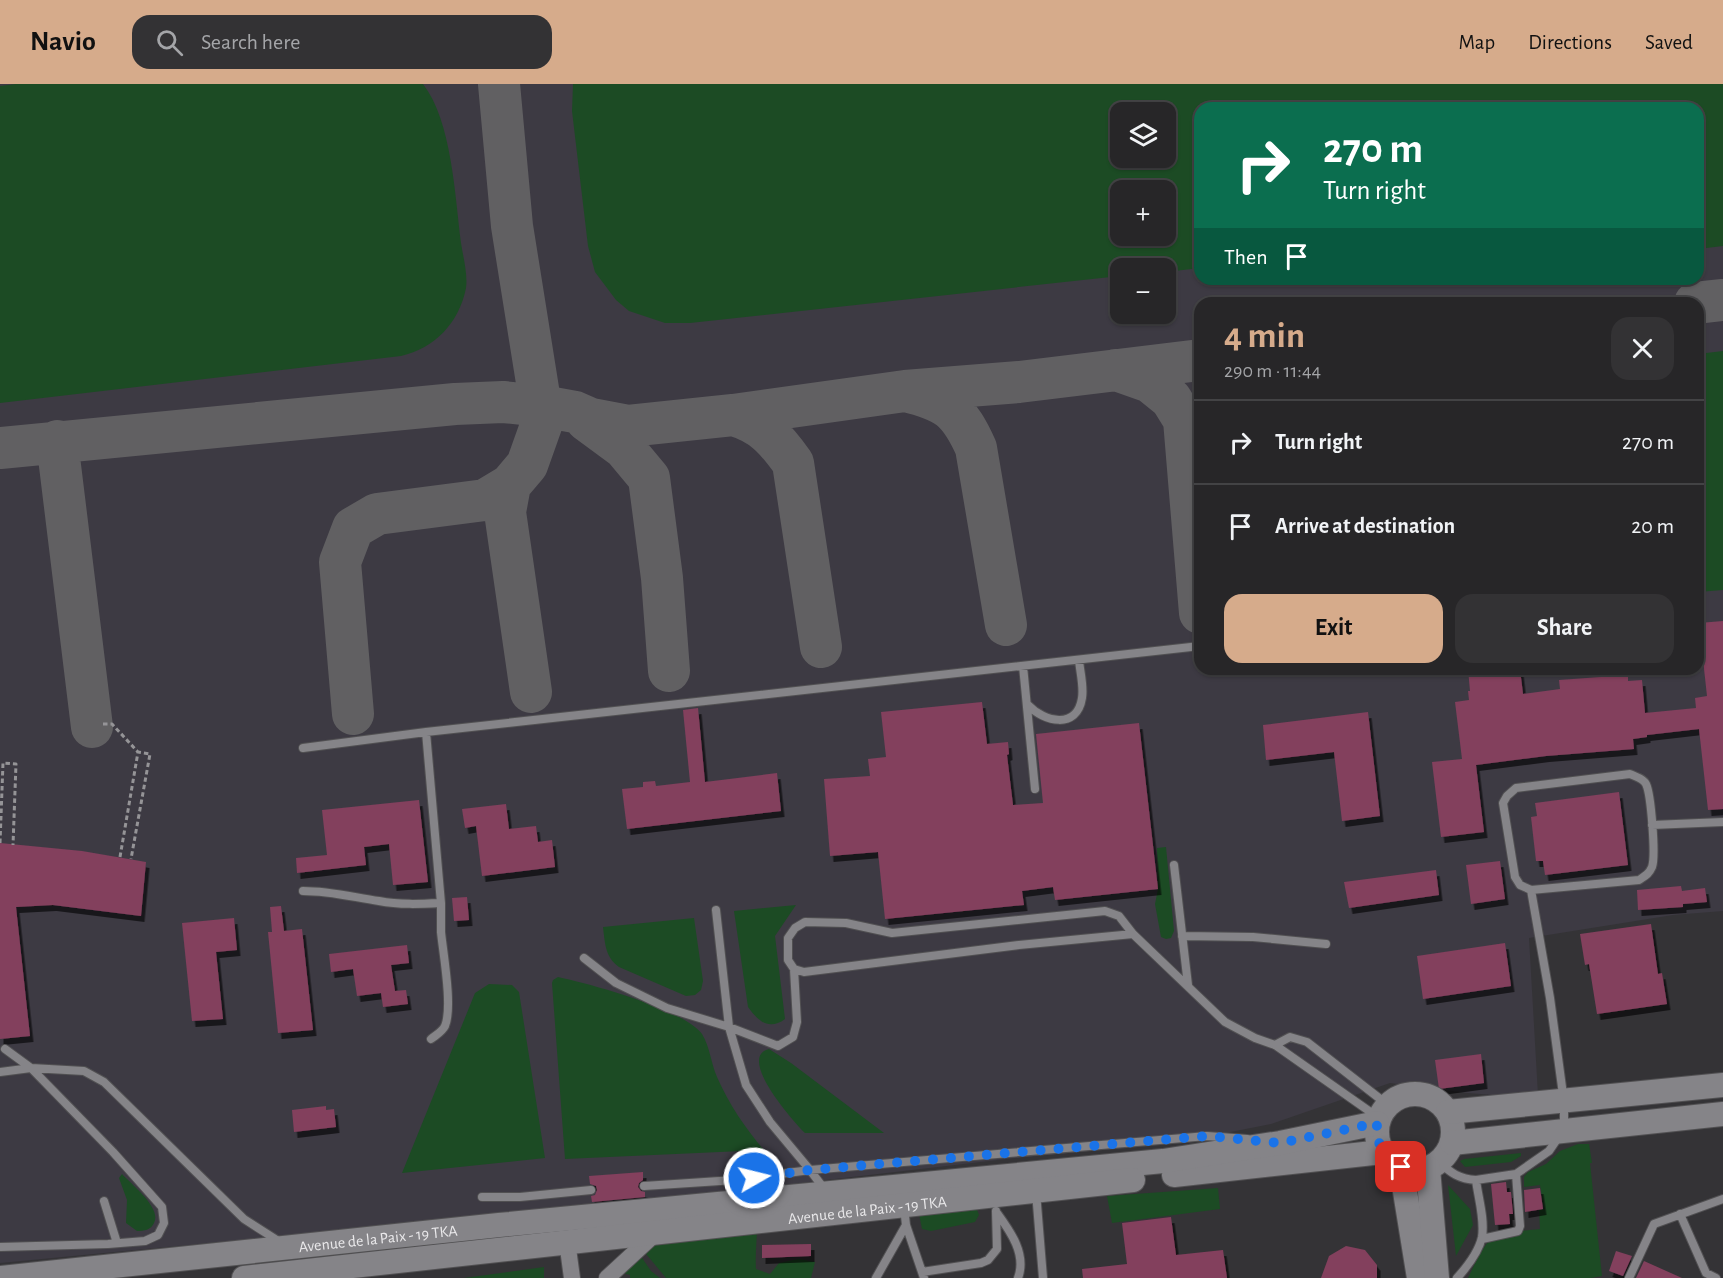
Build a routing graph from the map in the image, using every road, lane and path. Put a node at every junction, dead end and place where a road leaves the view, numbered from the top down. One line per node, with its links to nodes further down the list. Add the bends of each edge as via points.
1 (1194, 647): 2 (lane)
2 (1079, 660): 3 (lane); 4 (lane, via 1083,695 1080,707 1071,717 1049,720)
3 (1023, 666): 4 (lane); 6 (lane)
4 (1027, 704): 10 (lane)
5 (103, 724): 8 (path, via 112,724)
6 (426, 732): 7 (lane); 20 (lane)
7 (303, 748)
8 (138, 752): 15 (path); 16 (path, via 150,754)
9 (1, 762): 13 (path); 14 (path, via 16,764)
10 (1035, 789)
11 (1723, 822): 12 (lane)
12 (1653, 825): 18 (lane, via 1653,866 1639,880); 18 (lane, via 1647,785 1630,774 1516,788 1503,803 1515,877 1520,885)
13 (0, 843)
14 (13, 845)
15 (120, 857)
16 (131, 860)
17 (1174, 865): 23 (lane)
18 (1531, 890): 35 (lane)
19 (303, 891): 20 (lane, via 327,891 401,904)
20 (441, 903): 29 (lane, via 447,1014 445,1026)
21 (716, 910): 28 (lane)
22 (1133, 934): 26 (lane, via 804,972); 26 (lane, via 1119,916 1105,911 892,933 846,923 805,922 788,938 788,960); 27 (lane)
23 (1182, 936): 24 (lane); 27 (lane)
24 (1326, 944)
25 (584, 958): 28 (lane, via 616,983 667,1008)
26 (794, 969): 28 (lane, via 797,1022 793,1037 778,1046)
27 (1188, 985): 30 (lane, via 1225,1022)
28 (729, 1028): 44 (lane, via 746,1085 770,1122)
29 (431, 1039)
30 (1275, 1045): 38 (lane); 38 (lane, via 1290,1037 1307,1042)
31 (5, 1048): 32 (lane)
32 (32, 1068): 33 (lane); 60 (lane, via 162,1207 164,1222 158,1235 145,1241); 62 (lane, via 84,1071 104,1082 244,1219)
33 (0, 1072)
34 (1723, 1085): 35 (main road)
35 (1564, 1102): 36 (main road); 39 (lane)
36 (1448, 1112): 38 (main road, via 1427,1095 1406,1095); 42 (main road, via 1452,1122)
37 (1723, 1114): 39 (main road)
38 (1381, 1115): 40 (main road); 41 (main road, via 1378,1143)
39 (1564, 1129): 42 (main road); 45 (lane, via 1548,1151)
40 (1280, 1143): 44 (lane, via 1207,1136); 55 (main road)
41 (1382, 1152): 43 (main road); 49 (main road, Avenue de la Paix - 19 TKA)
42 (1440, 1158): 43 (main road, via 1414,1170); 46 (lane, via 1453,1175); 72 (main road)
43 (1401, 1167): 71 (main road)
44 (810, 1170): 47 (lane); 50 (lane)
45 (1516, 1174): 46 (lane); 58 (lane, via 1518,1232)
46 (1476, 1180): 58 (lane)
47 (644, 1186)
48 (591, 1190): 51 (lane)
49 (1036, 1190): 54 (main road, Avenue de la Paix - 19 TKA); 70 (lane)
50 (827, 1193): 55 (main road, Avenue de la Paix - 19 TKA); 62 (main road, Avenue de la Paix - 19 TKA)
51 (482, 1197)
52 (1723, 1199): 56 (lane)
53 (104, 1201): 60 (lane)
54 (987, 1204): 55 (main road, Avenue de la Paix - 19 TKA); 63 (lane, via 997,1249 988,1260); 69 (lane, via 1011,1233 1019,1252)
55 (904, 1205): 57 (main road, Avenue de la Paix - 19 TKA); 63 (lane); 68 (lane)
56 (1680, 1214): 74 (lane, via 1654,1224); 75 (lane, via 1706,1273)
57 (657, 1232): 59 (main road, Avenue de la Paix - 19 TKA); 67 (street)
58 (1482, 1239): 73 (lane)
59 (567, 1241): 65 (main road, Avenue de la Paix - 19 TKA); 66 (street)
60 (117, 1243): 61 (lane)
61 (0, 1247)
62 (291, 1247): 64 (main road, Avenue de la Paix - 19 TKA)
63 (923, 1275)
64 (0, 1278)
65 (244, 1278)
66 (572, 1278)
67 (607, 1278)
68 (876, 1278)
69 (1018, 1278)
70 (1043, 1278)
71 (1419, 1278)
72 (1437, 1278)
73 (1457, 1278)
74 (1629, 1278)
75 (1716, 1278)

